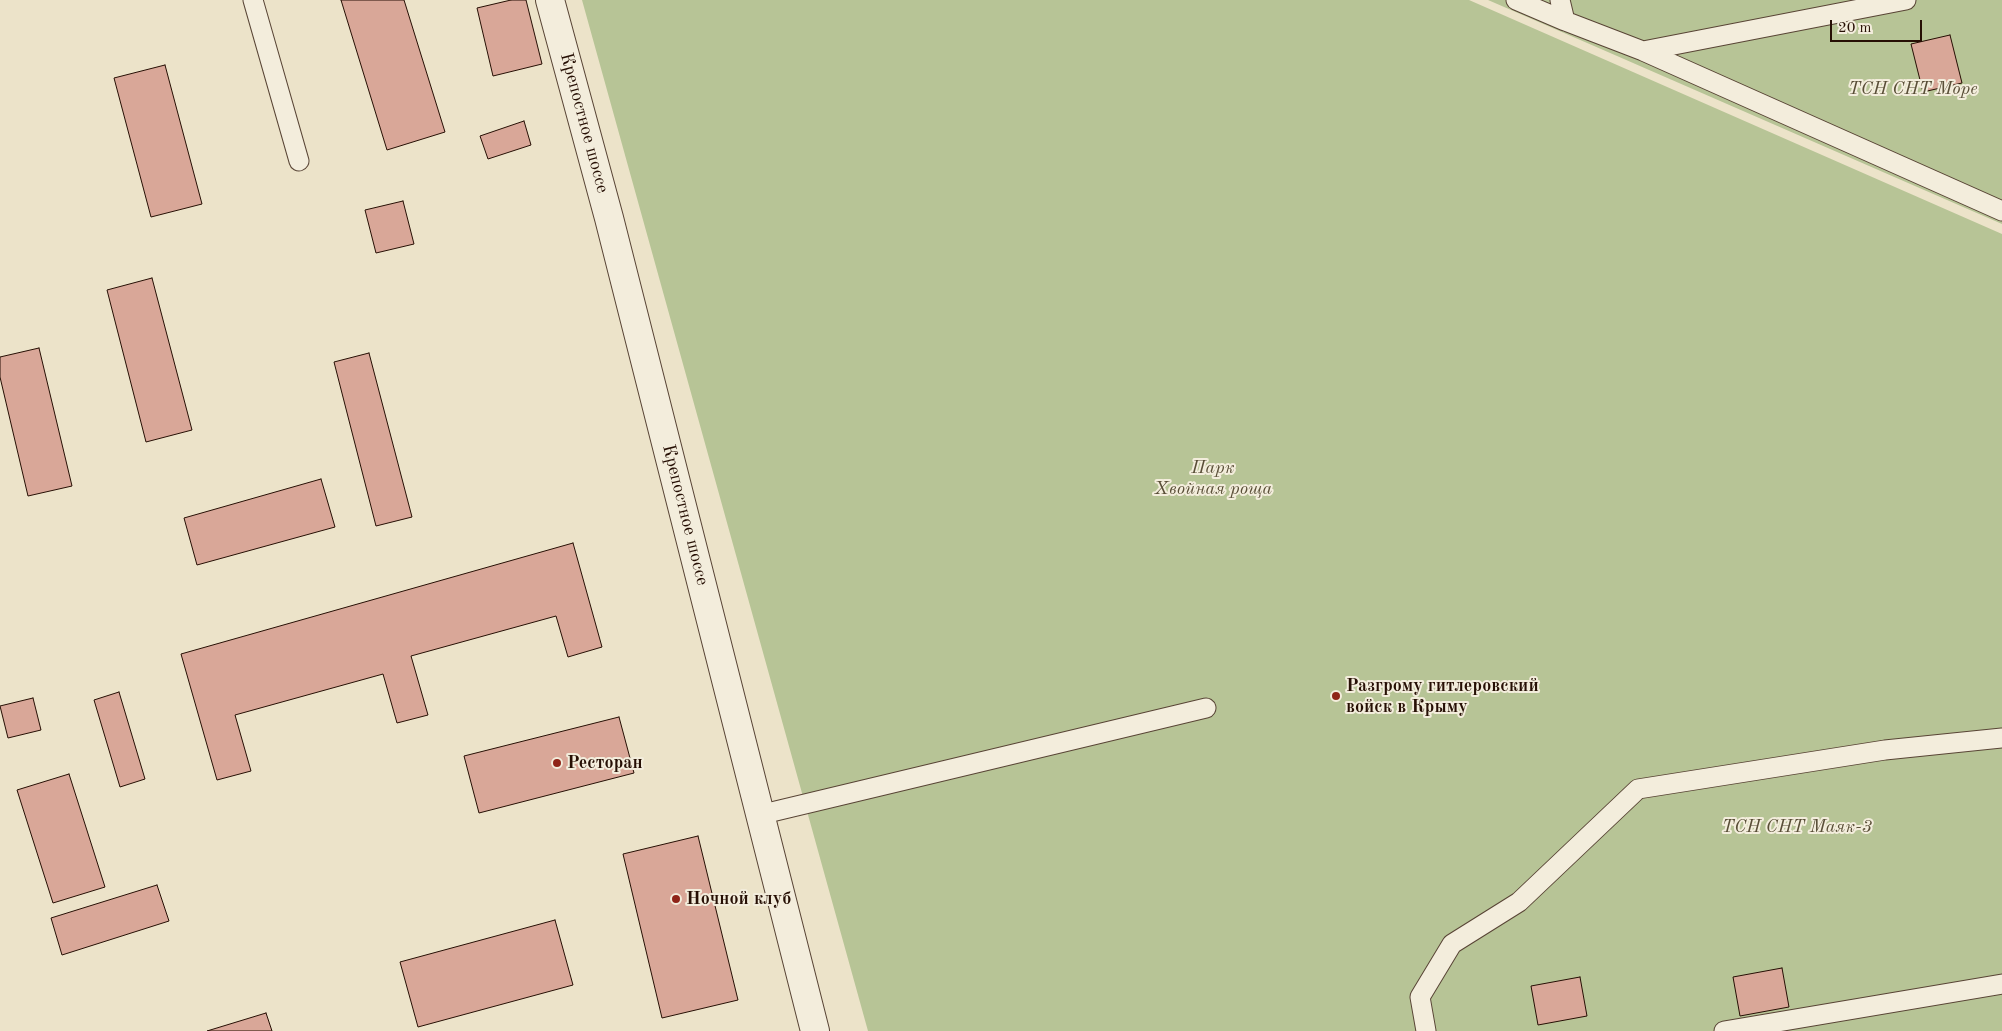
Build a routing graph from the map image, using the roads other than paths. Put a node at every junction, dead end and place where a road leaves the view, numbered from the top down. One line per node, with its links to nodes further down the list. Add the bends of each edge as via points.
1 (253, 0): 8 (lane)
2 (550, 0): 12 (street, Крепостное шоссе, via 614,237)
3 (1516, 0): 6 (lane)
4 (1560, 0): 6 (lane)
5 (1906, 0): 7 (lane)
6 (1565, 22): 7 (lane)
7 (1643, 51): 9 (lane)
8 (299, 160)
9 (2002, 211)
10 (1206, 708): 12 (lane)
11 (2002, 738): 15 (lane, via 1885,750 1638,789 1519,902 1452,944 1420,997)
12 (759, 815): 14 (street, Крепостное шоссе)
13 (2002, 984): 16 (lane)
14 (815, 1031)
15 (1426, 1031)
16 (1724, 1031)

